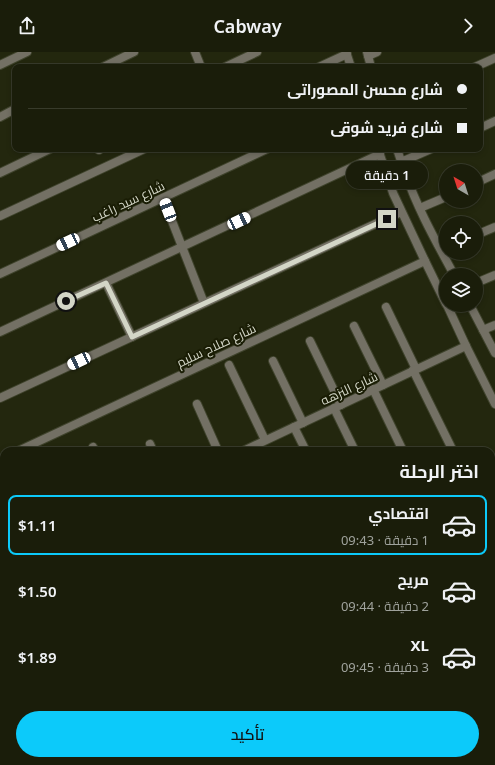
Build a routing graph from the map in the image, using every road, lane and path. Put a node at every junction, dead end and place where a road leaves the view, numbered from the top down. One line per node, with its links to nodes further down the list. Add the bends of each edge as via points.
1 (27, 52): 16 (street)
2 (134, 52): 9 (street)
3 (194, 52): 10 (street)
4 (257, 52): 11 (street)
5 (377, 52): 7 (street)
6 (347, 53): 12 (street); 13 (street)
7 (367, 54): 14 (street)
8 (495, 58): 15 (street)
9 (109, 64)
10 (200, 64)
11 (231, 64)
12 (325, 64)
13 (350, 64)
14 (370, 64)
15 (482, 64)
16 (0, 65)
17 (12, 111): 18 (street)
18 (0, 117)
19 (495, 121): 20 (street)
20 (483, 127)
21 (44, 152): 28 (street)
22 (138, 152): 35 (street)
23 (261, 152): 31 (street, شارع سيد راغب)
24 (379, 152): 34 (street); 39 (street)
25 (398, 152): 27 (street)
26 (424, 152): 27 (street)
27 (402, 162): 33 (street)
28 (0, 173)
29 (495, 174): 30 (street)
30 (483, 180)
31 (163, 198): 39 (street); 41 (street, شارع سيد راغب)
32 (439, 200): 33 (street)
33 (420, 208): 38 (street)
34 (401, 212): 40 (street); 46 (street)
35 (0, 216)
36 (495, 226): 37 (street)
37 (483, 232)
38 (439, 242)
39 (182, 248): 44 (street); 46 (street)
40 (424, 261): 45 (street); 70 (street, شارع صلاح سليم)
41 (0, 274)
42 (495, 275): 43 (street)
43 (483, 280)
44 (106, 283): 53 (street); 54 (street)
45 (439, 288)
46 (204, 303): 54 (street)
47 (386, 307): 60 (street)
48 (451, 312): 56 (street)
49 (474, 312): 52 (street)
50 (495, 325): 52 (street)
51 (354, 326): 61 (street)
52 (483, 330): 57 (street)
53 (0, 332)
54 (132, 337): 63 (street)
55 (310, 341): 66 (street)
56 (466, 346): 60 (street, شارع النزهه); 65 (street)
57 (495, 353)
58 (273, 361): 67 (street)
59 (229, 365): 69 (street)
60 (414, 370): 61 (street, شارع النزهه); 76 (street)
61 (383, 385): 62 (street, شارع النزهه)
62 (373, 389): 66 (street, شارع النزهه); 75 (street)
63 (0, 398)
64 (197, 404): 71 (street)
65 (495, 404)
66 (338, 406): 67 (street, شارع النزهه); 74 (street)
67 (303, 423): 68 (street, شارع النزهه)
68 (294, 426): 69 (street, شارع النزهه); 73 (street)
69 (266, 440): 72 (street, شارع النزهه)
70 (35, 447)
71 (216, 447)
72 (256, 447)
73 (304, 447)
74 (353, 447)
75 (401, 447)
76 (451, 447)

